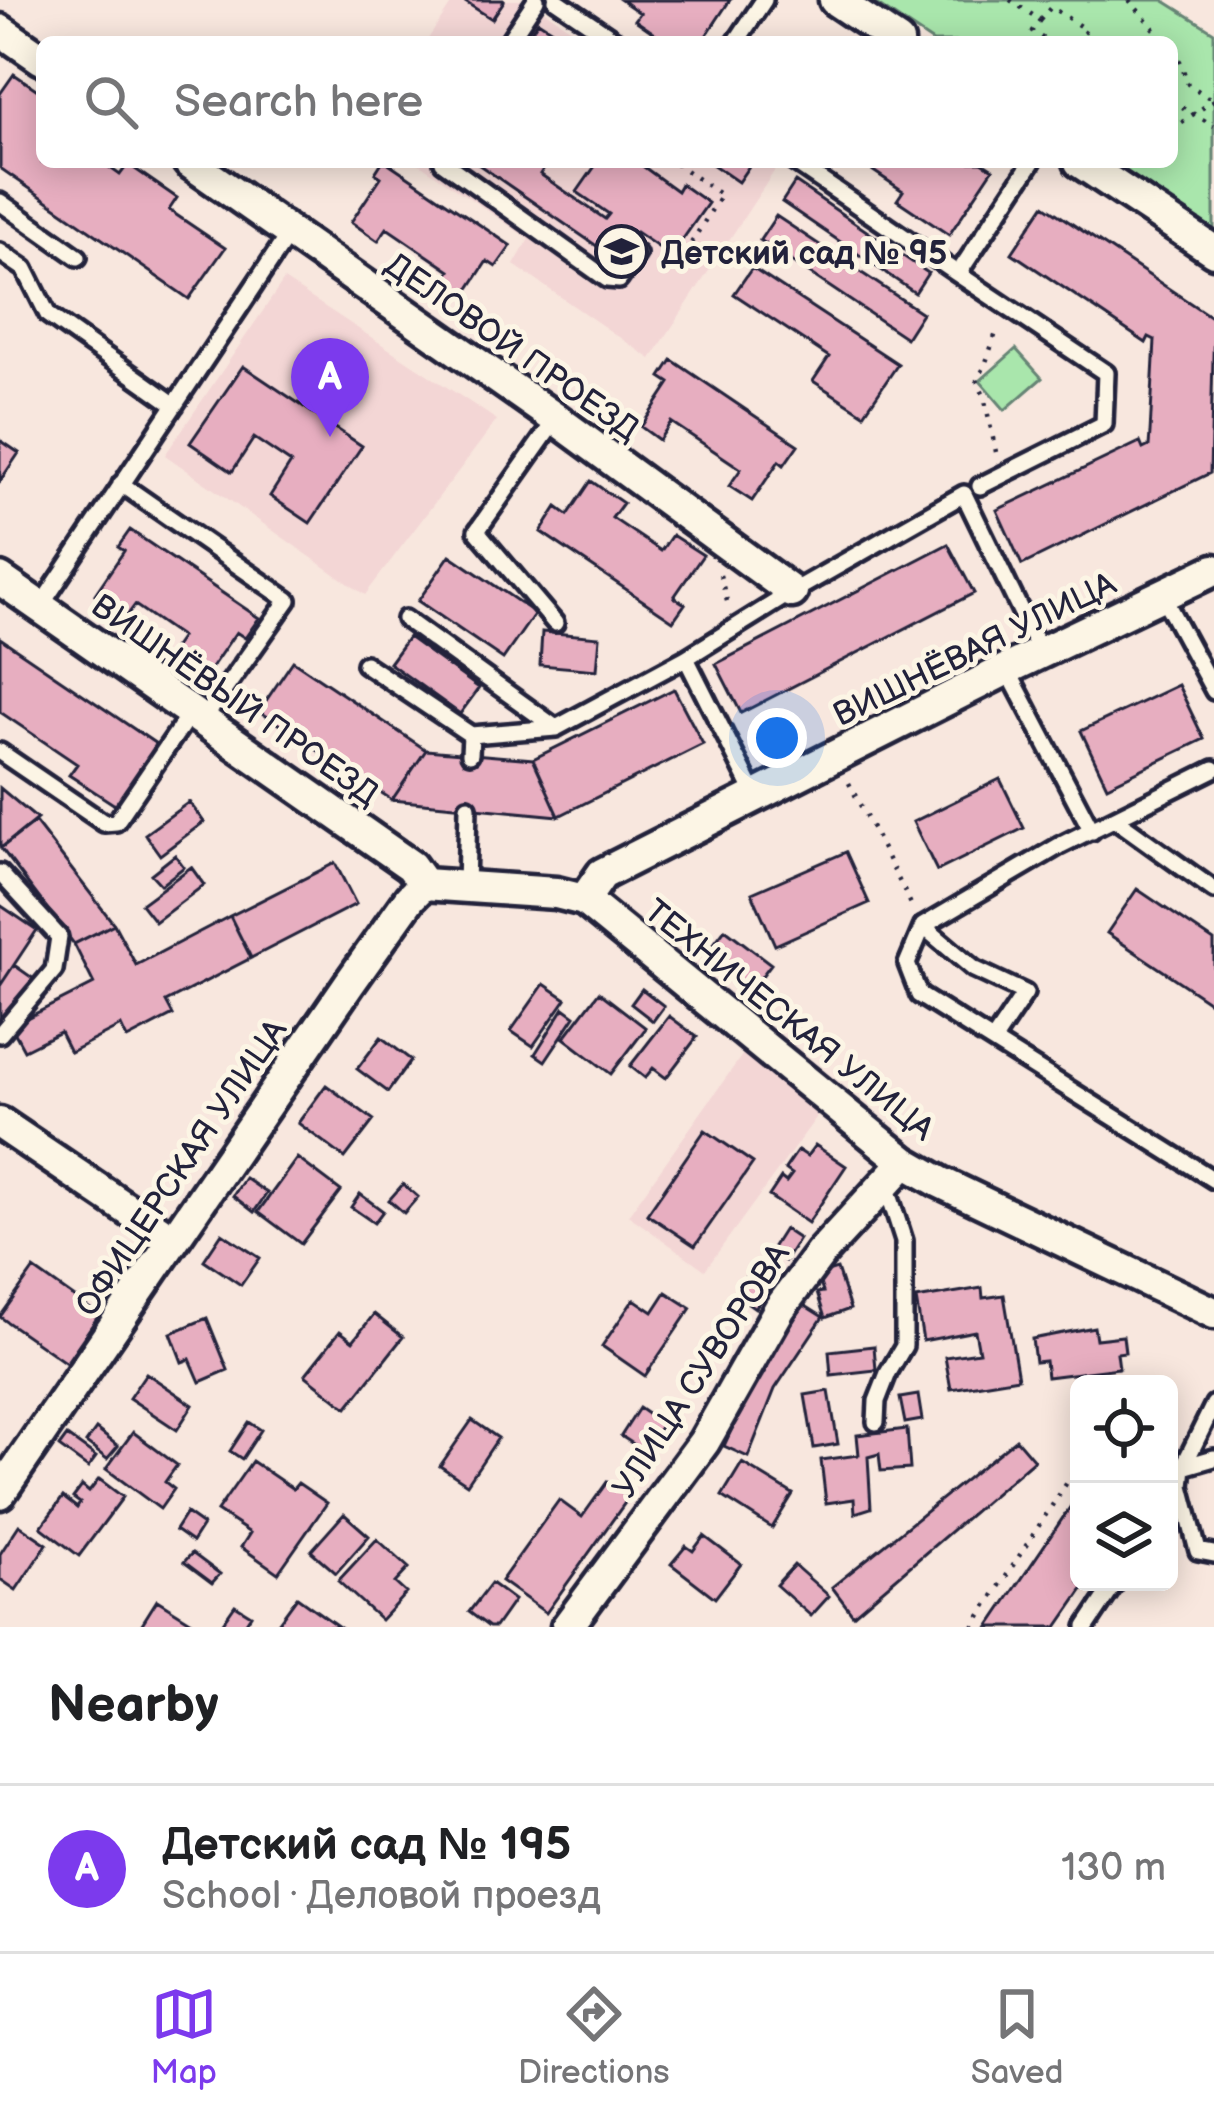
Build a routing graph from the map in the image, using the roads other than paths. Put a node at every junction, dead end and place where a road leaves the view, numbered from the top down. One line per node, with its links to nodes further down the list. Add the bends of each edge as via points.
1 (536, 0): 6 (lane)
2 (556, 0): 7 (lane)
3 (764, 0): 8 (lane)
4 (835, 0): 9 (street)
5 (0, 29): 10 (street)
6 (512, 36)
7 (609, 36)
8 (740, 36)
9 (889, 36)
10 (36, 55)
11 (198, 168): 17 (street, ДЕЛОВОЙ ПРОЕЗД)
12 (451, 168): 20 (lane, via 607,279 619,280)
13 (803, 168): 22 (lane)
14 (1028, 168): 22 (lane)
15 (1089, 168): 18 (street)
16 (0, 202): 21 (lane)
17 (290, 232): 23 (lane); 24 (street, ДЕЛОВОЙ ПРОЕЗД)
18 (1214, 251)
19 (0, 252): 23 (lane, via 25,269 48,315)
20 (638, 254)
21 (78, 257)
22 (958, 274): 26 (lane, via 1106,373 1104,424)
23 (175, 405): 25 (lane)
24 (556, 419): 29 (street, ДЕЛОВОЙ ПРОЕЗД); 33 (lane, via 477,530)
25 (122, 484): 31 (lane); 39 (lane, via 288,600)
26 (980, 486)
27 (1214, 570): 30 (street, ВИШНЁВАЯ УЛИЦА)
28 (0, 579): 31 (street, ВИШНЁВЫЙ ПРОЕЗД)
29 (792, 592): 34 (lane, via 964,494); 35 (lane)
30 (1162, 596): 34 (street, ВИШНЁВАЯ УЛИЦА); 38 (lane)
31 (40, 607): 39 (street, ВИШНЁВЫЙ ПРОЕЗД)
32 (405, 619): 40 (lane)
33 (555, 623)
34 (1041, 652): 37 (street, ВИШНЁВАЯ УЛИЦА)
35 (686, 658): 40 (lane); 45 (lane)
36 (365, 664): 41 (lane)
37 (1006, 670): 45 (street, ВИШНЁВАЯ УЛИЦА); 48 (lane)
38 (1214, 691)
39 (197, 716): 42 (lane, via 116,821 104,823); 50 (street, ВИШНЁВЫЙ ПРОЕЗД, via 411,866)
40 (556, 728): 41 (lane)
41 (471, 736): 43 (lane)
42 (0, 752)
43 (470, 754)
44 (1214, 769): 47 (lane)
45 (756, 796): 53 (street, ВИШНЁВАЯ УЛИЦА, via 602,874)
46 (468, 807): 51 (lane)
47 (1115, 819): 48 (lane); 52 (lane)
48 (1091, 831): 54 (lane)
49 (0, 873): 55 (lane, via 59,937 54,970)
50 (424, 884): 51 (street); 60 (street, ОФИЦЕРСКАЯ УЛИЦА)
51 (466, 886): 53 (street)
52 (1214, 890)
53 (584, 900): 58 (street, ТЕХНИЧЕСКАЯ УЛИЦА)
54 (922, 926): 56 (lane, via 907,964 919,995); 56 (lane, via 974,970 1025,993)
55 (0, 1034)
56 (992, 1041): 59 (lane)
57 (0, 1124): 60 (street)
58 (896, 1173): 61 (street, ТЕХНИЧЕСКАЯ УЛИЦА, via 940,1182); 63 (lane, via 904,1346); 71 (street, УЛИЦА СУВОРОВА, via 780,1308 704,1442)
59 (1214, 1180)
60 (173, 1240): 68 (street, ОФИЦЕРСКАЯ УЛИЦА)
61 (1214, 1312)
62 (1213, 1407): 65 (lane)
63 (876, 1422)
64 (1214, 1458): 65 (lane)
65 (1183, 1467): 66 (lane)
66 (1181, 1486): 67 (lane); 69 (lane, via 1198,1551)
67 (1178, 1490)
68 (0, 1493)
69 (1214, 1554)
70 (1110, 1591): 72 (lane)
71 (567, 1627)
72 (1086, 1627)

